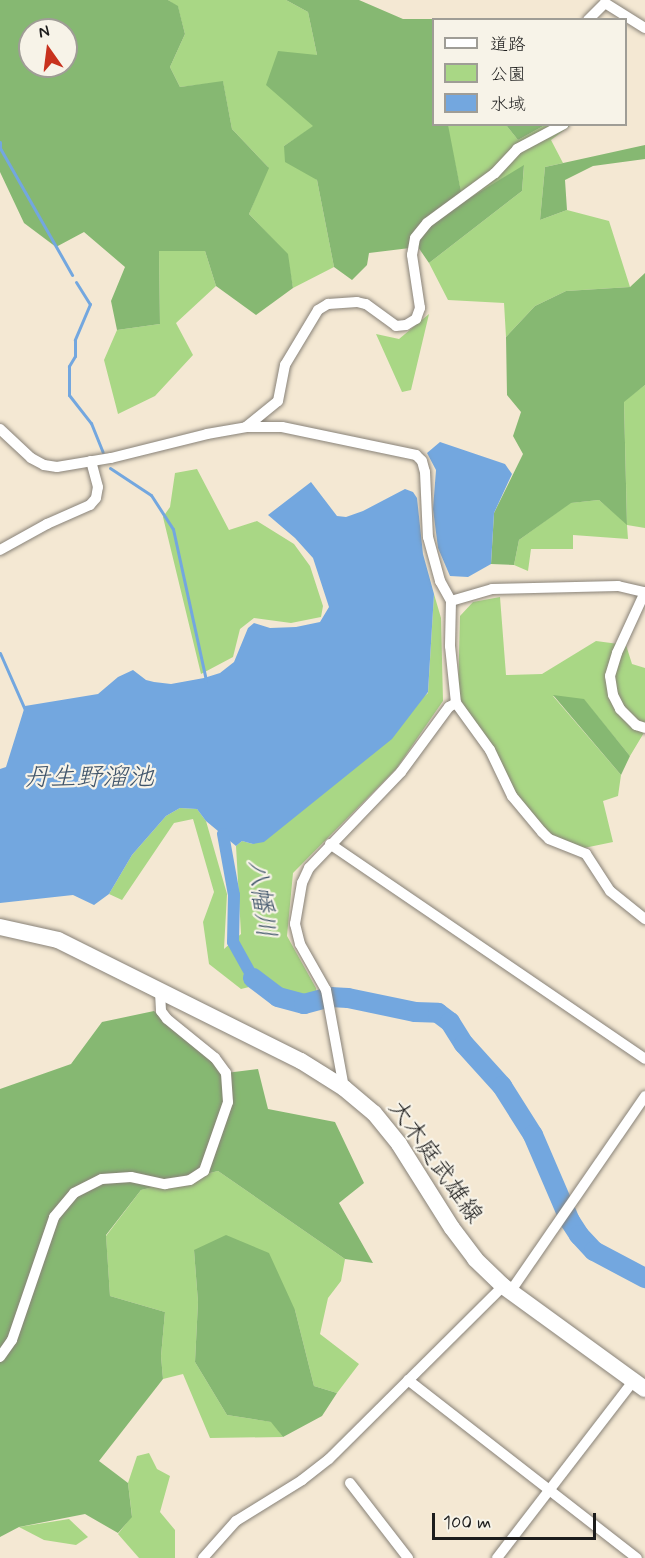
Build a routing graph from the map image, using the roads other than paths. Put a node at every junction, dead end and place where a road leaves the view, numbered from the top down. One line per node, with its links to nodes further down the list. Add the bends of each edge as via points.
1 (590, 18): 2 (street, via 605,3)
2 (645, 28)
3 (560, 126): 4 (street, via 517,149 415,238 412,255 420,308 416,319 406,326 396,326 366,304 357,302 328,304 318,310 285,364 278,401)
4 (246, 427): 6 (street); 8 (street, via 282,427 416,455 425,472 428,537 440,581)
5 (0, 429): 6 (street, via 44,465 57,467)
6 (91, 461): 7 (street, via 98,488 90,505)
7 (0, 550)
8 (451, 602): 9 (street, via 450,646); 10 (street, via 492,589 618,586 645,592 610,676 620,709 636,725)
9 (456, 703): 11 (street, via 401,772); 12 (street, via 490,750 512,796 542,832 549,839 586,854 610,891)
10 (645, 728)
11 (330, 844): 15 (street); 16 (street, via 309,868 302,883 295,924 300,944 326,990)
12 (645, 920)
13 (0, 927): 14 (main road, 大木庭武雄線, via 58,940)
14 (160, 993): 16 (main road, 大木庭武雄線, via 301,1061); 19 (street, via 161,1011 167,1019 215,1058 226,1073 228,1102 204,1171 190,1180 165,1184 131,1176 102,1179 74,1193 54,1217 12,1340)
15 (645, 1059)
16 (344, 1088): 18 (main road, 大木庭武雄線, via 374,1113 399,1144 452,1228 475,1259)
17 (645, 1096): 18 (street, via 561,1218)
18 (506, 1289): 20 (street); 21 (main road, 大木庭武雄線)
19 (0, 1357)
20 (408, 1380): 23 (street); 24 (street, via 329,1459 236,1521)
21 (639, 1384): 23 (street)
22 (350, 1483): 25 (street)
23 (549, 1490): 26 (street); 27 (street)
24 (203, 1558)
25 (408, 1558)
26 (497, 1558)
27 (637, 1558)

